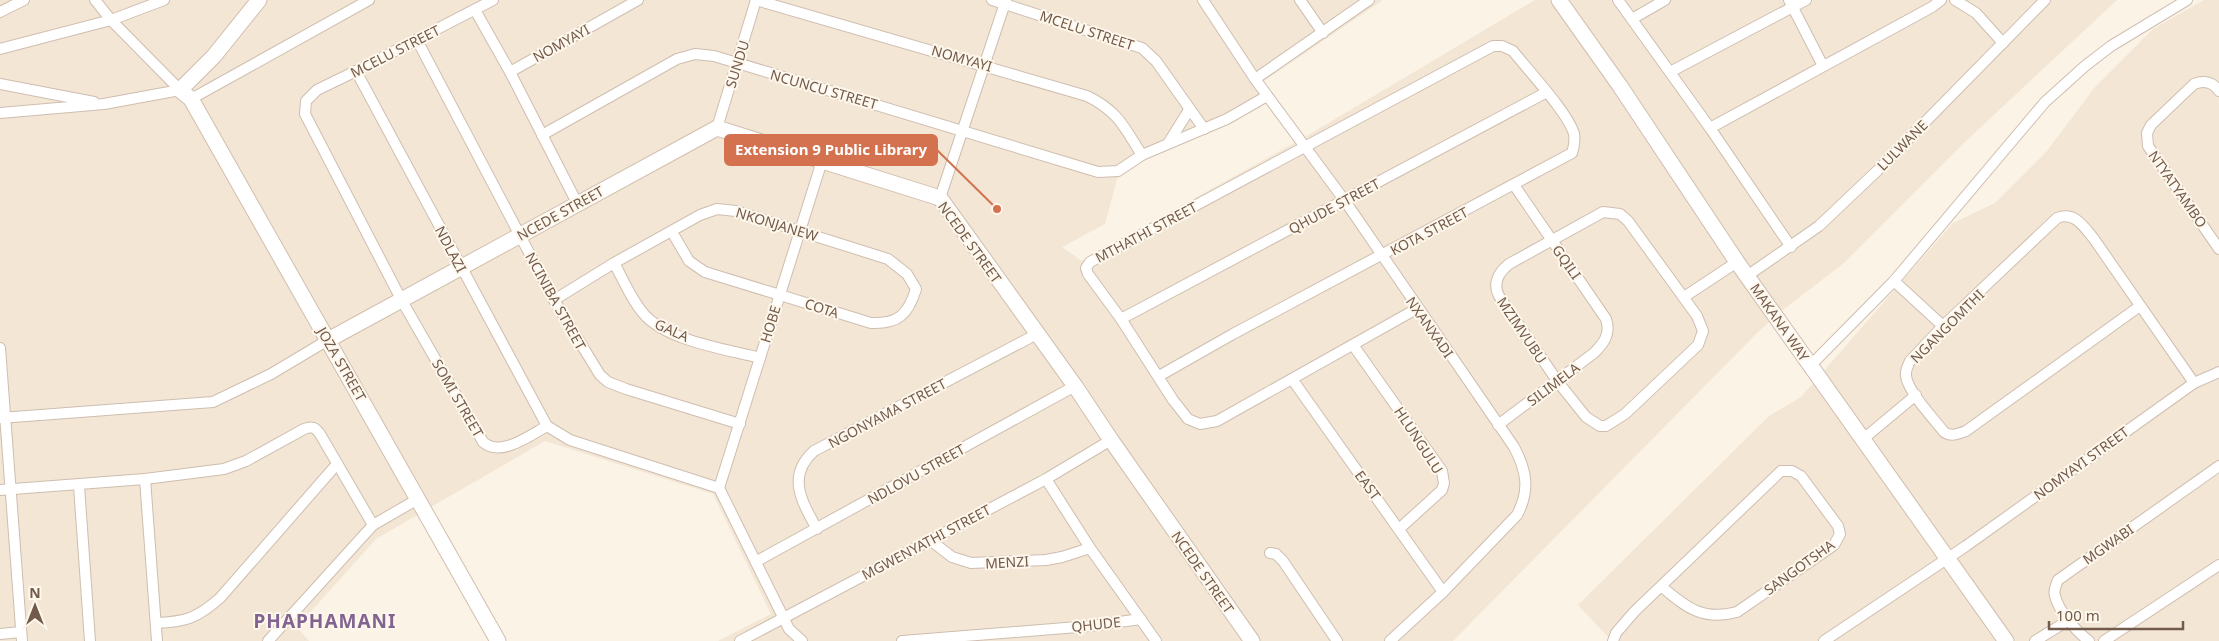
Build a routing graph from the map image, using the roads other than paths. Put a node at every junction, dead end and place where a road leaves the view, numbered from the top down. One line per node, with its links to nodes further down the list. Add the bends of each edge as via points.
1 (24, 0): 24 (street)
2 (95, 0): 26 (street)
3 (164, 0): 26 (street)
4 (259, 0): 42 (street)
5 (369, 0): 42 (street)
6 (493, 0): 23 (street, MCELU STREET)
7 (638, 0): 36 (street, NOMYAYI)
8 (756, 0): 32 (street, SUNDU); 33 (street, NOMYAYI)
9 (992, 0): 21 (street, MCELU STREET)
10 (1203, 0): 38 (street, NXANXADI)
11 (1300, 0): 27 (street)
12 (1369, 0): 27 (street)
13 (1559, 0): 68 (street, MAKANA WAY)
14 (1618, 0): 25 (street)
15 (1665, 0): 25 (street)
16 (1806, 0): 22 (street)
17 (1940, 0): 34 (street)
18 (1955, 0): 29 (street, via 1976,12)
19 (2046, 0): 29 (street, LULWANE)
20 (2187, 0): 72 (street, via 2111,46 2045,102)
21 (1006, 2): 33 (street); 46 (street, MCELU STREET, via 1142,48 1156,62)
22 (1790, 4): 34 (street); 37 (street)
23 (475, 10): 28 (street, MCELU STREET); 36 (street)
24 (0, 12)
25 (1632, 19): 37 (street)
26 (111, 20): 31 (street); 42 (street)
27 (1323, 33): 38 (street)
28 (417, 40): 35 (street, MCELU STREET); 63 (street, NCINIBA STREET)
29 (2003, 43): 65 (street, LULWANE, via 1843,204)
30 (1493, 46): 41 (street, KOTA STREET, via 1513,51); 54 (street, MTHATHI STREET)
31 (0, 49)
32 (737, 63): 48 (street, SUNDU); 51 (street, NCUNCU STREET); 52 (street, NCUNCU STREET, via 704,54 677,58)
33 (985, 65): 51 (street); 55 (street, NOMYAYI, via 1060,86 1105,105)
34 (1823, 66): 49 (street)
35 (356, 71): 45 (street, MCELU STREET, via 317,90 309,96); 70 (street, NDLAZI)
36 (510, 72): 52 (street)
37 (1670, 72): 49 (street)
38 (1255, 79): 43 (street, NXANXADI)
39 (0, 84): 44 (street)
40 (2219, 91): 66 (street, NTYATYAMBO, via 2210,83 2194,84 2151,125 2146,139)
41 (1547, 92): 57 (street, KOTA STREET, via 1572,128 1575,142 1572,153); 59 (street, QHUDE STREET)
42 (186, 95): 44 (street); 83 (street, JOZA STREET)
43 (1267, 96): 50 (street); 54 (street, NXANXADI)
44 (104, 104): 47 (street)
45 (304, 107): 77 (street, SOMI STREET)
46 (1189, 110): 50 (street, MCELU STREET); 53 (street)
47 (0, 113)
48 (717, 128): 56 (street, NCEDE STREET); 60 (street, NCEDE STREET)
49 (1710, 128): 65 (street)
50 (1204, 129): 53 (street)
51 (963, 130): 55 (street, NCUNCU STREET, via 1098,172 1118,171); 58 (street)
52 (542, 135): 60 (street)
53 (1169, 143): 55 (street)
54 (1307, 146): 59 (street, NXANXADI); 80 (street, MTHATHI STREET, via 1090,262 1086,268 1088,274)
55 (1142, 155)
56 (822, 162): 58 (street, NCEDE STREET); 62 (street, HOBE)
57 (1514, 185): 64 (street, GQILI); 67 (street, KOTA STREET)
58 (940, 198): 82 (street, NCEDE STREET)
59 (1345, 200): 67 (street, NXANXADI); 80 (street, QHUDE STREET)
60 (577, 203): 63 (street, NCEDE STREET)
61 (672, 232): 62 (street, NKONJANEW, via 717,209 736,211); 69 (street, NKONJANEW); 74 (street, COTA, via 696,267 718,277)
62 (800, 232): 73 (street, NKONJANEW, via 888,258 908,274); 74 (street, HOBE)
63 (520, 234): 70 (street, NCEDE STREET); 76 (street, NCINIBA STREET)
64 (1552, 240): 75 (street, MZIMVUBU, via 1598,214 1620,214); 84 (street, GQILI, via 1606,319); 92 (street, MZIMVUBU, via 1503,268 1496,287)
65 (1791, 247): 71 (street, LULWANE)
66 (2219, 249)
67 (1382, 256): 79 (street, NXANXADI); 90 (street, KOTA STREET)
68 (1737, 262): 71 (street, MAKANA WAY); 75 (street)
69 (614, 263): 76 (street, NKONJANEW); 87 (street, GALA, via 642,313 665,331)
70 (462, 268): 77 (street, NCEDE STREET); 99 (street, NDLAZI)
71 (1747, 276): 88 (street, MAKANA WAY)
72 (1894, 282): 81 (street); 88 (street)
73 (916, 289): 74 (street, COTA, via 905,313 893,322 883,324 859,320)
74 (780, 295): 87 (street, HOBE)
75 (1684, 297): 92 (street, MZIMVUBU, via 1702,326 1700,341 1615,422 1606,426 1594,423)
76 (554, 300): 97 (street, NCINIBA STREET, via 604,379 626,389)
77 (402, 301): 83 (street, NCEDE STREET); 99 (street, SOMI STREET, via 488,446 497,449 510,445)
78 (2140, 306): 81 (street, NGANGOMTHI, via 2094,239 2079,221 2066,215 2057,218); 93 (street, NGANGOMTHI); 95 (street, NGANGOMTHI, via 1966,431 1952,435 1944,432)
79 (1418, 308): 85 (street, MTHATHI STREET); 98 (street, NXANXADI)
80 (1121, 319): 90 (street, MTHATHI STREET)
81 (1943, 326): 95 (street, NGANGOMTHI, via 1907,368 1907,379)
82 (1037, 334): 94 (street, NCEDE STREET); 112 (street, NGONYAMA STREET, via 808,457 800,469 799,486 804,505)
83 (328, 340): 96 (street, via 271,374 213,402); 110 (street, JOZA STREET)
84 (1605, 342): 92 (street, SILIMELA)
85 (1353, 345): 91 (street, MTHATHI STREET); 113 (street, HLUNGULU, via 1442,471 1442,490)
86 (0, 348): 96 (street)
87 (760, 358): 97 (street, HOBE)
88 (1810, 366): 101 (street, MAKANA WAY)
89 (2219, 372): 93 (street, NOMYAYI STREET)
90 (1159, 376): 91 (street, MTHATHI STREET, via 1188,419 1200,424 1217,421)
91 (1292, 379): 113 (street, EAST)
92 (1558, 382): 98 (street, SILIMELA)
93 (2194, 382): 117 (street, NOMYAYI STREET)
94 (1075, 386): 100 (street, NCEDE STREET); 112 (street, NDLOVU STREET)
95 (1916, 395): 101 (street)
96 (2, 418): 108 (street)
97 (740, 424): 107 (street, HOBE)
98 (1498, 425): 121 (street, NXANXADI, via 1522,462 1527,479 1524,502 1517,515)
99 (547, 426): 107 (street, via 577,442)
100 (1110, 440): 104 (street, MGWENYATHI STREET); 136 (street, NCEDE STREET)
101 (1862, 440): 117 (street, MAKANA WAY)
102 (337, 464): 105 (street, via 320,434 311,426 236,466); 111 (street); 125 (street, via 210,608 188,620)
103 (2219, 466): 124 (street, MGWABI, via 2058,580 2054,595)
104 (1046, 479): 114 (street, MGWENYATHI STREET); 115 (street)
105 (146, 480): 106 (street); 125 (street)
106 (79, 486): 108 (street); 128 (street)
107 (719, 488): 118 (street)
108 (11, 489): 109 (street); 127 (street)
109 (0, 490)
110 (418, 499): 111 (street); 131 (street, JOZA STREET)
111 (373, 526): 130 (street)
112 (817, 529): 118 (street, NDLOVU STREET)
113 (1399, 529): 121 (street, EAST)
114 (930, 540): 115 (street, MENZI, via 952,557 971,563 1054,558); 122 (street, MGWENYATHI STREET)
115 (1090, 548): 123 (street)
116 (1270, 553): 137 (street, via 1283,561)
117 (1946, 560): 140 (street, NOMYAYI STREET); 141 (street, MAKANA WAY)
118 (757, 561): 122 (street)
119 (2219, 565): 144 (street)
120 (1662, 588): 120 (street, SANGOTSHA, via 1781,471 1792,471 1801,476 1838,526 1840,534 1834,545 1737,612 1721,616 1707,614 1684,606); 139 (street, SANGOTSHA, via 1634,612)
121 (1443, 592): 138 (street, NXANXADI)
122 (784, 618): 132 (street, MGWENYATHI STREET); 133 (street, via 789,629)
123 (1142, 619): 134 (street, QHUDE); 135 (street)
124 (2069, 620): 142 (street); 143 (street, MGWABI)
125 (156, 623): 129 (street)
126 (0, 634): 127 (street)
127 (22, 637)
128 (90, 641)
129 (157, 641)
130 (268, 641)
131 (498, 641)
132 (740, 641)
133 (802, 641)
134 (902, 641)
135 (1156, 641)
136 (1252, 641)
137 (1337, 641)
138 (1390, 641)
139 (1613, 641)
140 (1824, 641)
141 (2006, 641)
142 (2035, 641)
143 (2089, 641)
144 (2104, 641)

